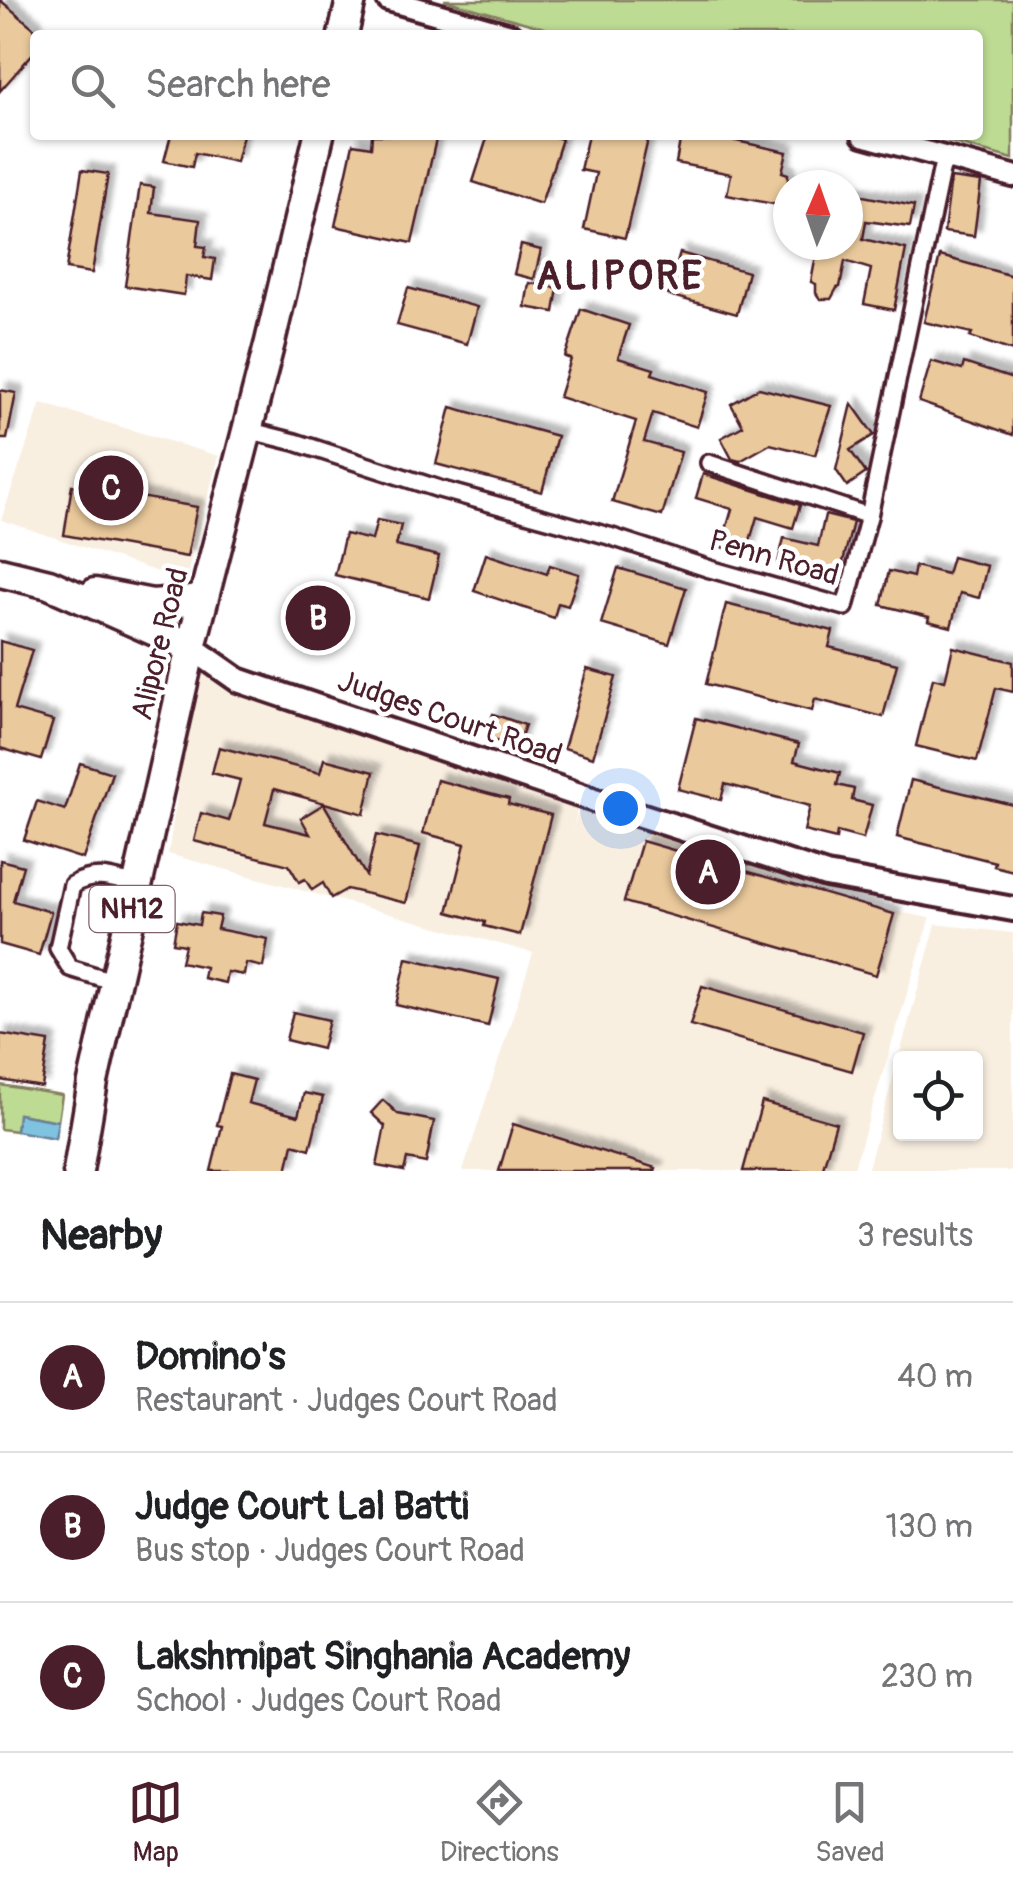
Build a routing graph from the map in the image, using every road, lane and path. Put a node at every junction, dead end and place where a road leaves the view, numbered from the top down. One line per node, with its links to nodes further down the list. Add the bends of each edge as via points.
1 (351, 0): 3 (highway)
2 (388, 0): 4 (street)
3 (344, 30)
4 (493, 30)
5 (318, 140): 9 (highway, Alipore Road / NH12)
6 (881, 140): 7 (street)
7 (944, 158): 8 (street); 11 (street, Penn Road)
8 (1013, 176)
9 (247, 430): 11 (street, Penn Road, via 845,607); 14 (highway, Alipore Road / NH12)
10 (710, 464): 11 (street)
11 (869, 516)
12 (0, 572): 13 (highway, Judges Court Road)
13 (49, 584): 14 (highway, via 152,604); 15 (highway, Judges Court Road)
14 (203, 600): 15 (highway, Alipore Road / NH12)
15 (191, 647): 16 (highway, Alipore Road / NH12); 17 (main road, Judges Court Road, via 238,680 826,875)
16 (138, 885): 18 (highway, Alipore Road / NH12); 18 (street, via 102,876 72,885 58,948 70,968)
17 (1013, 909)
18 (116, 982): 19 (highway, Alipore Road / NH12)
19 (78, 1171)

